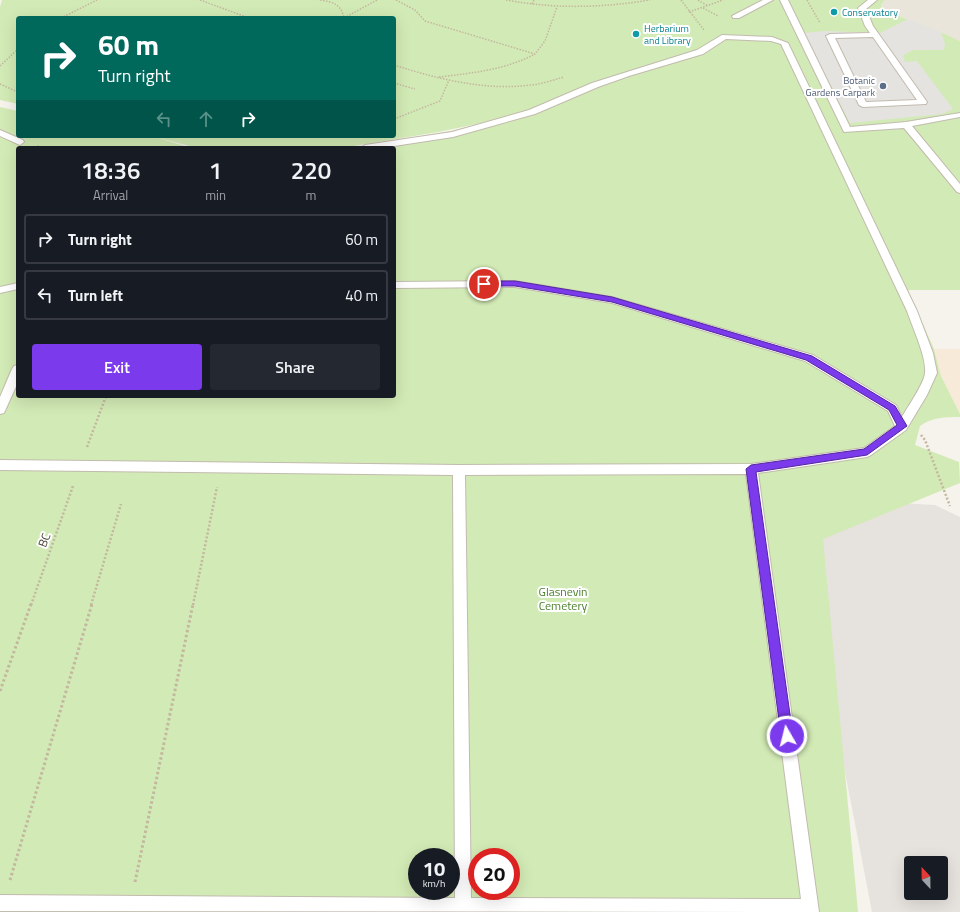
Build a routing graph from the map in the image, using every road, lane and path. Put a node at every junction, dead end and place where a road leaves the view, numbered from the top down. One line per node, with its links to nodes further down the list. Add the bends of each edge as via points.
1 (97, 0): 23 (path)
2 (200, 0): 24 (path)
3 (320, 0): 17 (path)
4 (330, 0): 17 (path)
5 (377, 0): 26 (path)
6 (396, 0): 32 (path, via 415,10 425,21)
7 (506, 0): 18 (path)
8 (534, 0): 18 (path)
9 (650, 0): 20 (path, via 604,7)
10 (681, 0): 22 (path)
11 (698, 0): 19 (path)
12 (724, 0): 19 (path)
13 (769, 0): 27 (lane)
14 (784, 0): 44 (lane, via 847,130)
15 (807, 0): 30 (path)
16 (873, 0): 29 (lane, via 862,8 869,26)
17 (327, 1): 25 (path, via 342,9)
18 (532, 4): 20 (path)
19 (708, 6): 21 (path)
20 (557, 7): 32 (path, via 545,41)
21 (703, 8): 22 (path); 28 (path)
22 (690, 12): 28 (path, via 706,33)
23 (65, 16)
24 (244, 16)
25 (344, 16)
26 (348, 16)
27 (736, 16): 28 (path)
28 (728, 20)
29 (876, 35): 30 (lane); 30 (lane, via 923,102 863,105)
30 (830, 36)
31 (16, 51): 33 (path)
32 (534, 54): 36 (path, via 523,61 500,68)
33 (0, 66)
34 (396, 66): 36 (path)
35 (570, 75): 37 (path, via 532,85 500,86)
36 (435, 78): 37 (path)
37 (448, 80): 43 (path, via 440,101)
38 (396, 83): 40 (path)
39 (0, 84): 41 (path)
40 (415, 89)
41 (16, 91)
42 (960, 115): 44 (lane)
43 (396, 118)
44 (906, 125): 48 (lane)
45 (0, 133): 46 (lane)
46 (20, 142)
47 (378, 146): 57 (lane, via 453,134 532,112 595,85 700,52 725,37 772,39 784,44 912,310 928,353 931,373)
48 (960, 190)
49 (0, 282): 50 (lane)
50 (16, 282)
51 (396, 284): 57 (lane, via 515,284 612,300 809,358 892,408)
52 (16, 286): 53 (lane)
53 (0, 290)
54 (16, 374): 56 (lane)
55 (105, 398): 60 (path, BC)
56 (0, 410)
57 (902, 426): 62 (lane, via 867,452)
58 (918, 432): 65 (path, via 925,440)
59 (0, 465): 60 (lane)
60 (81, 465): 61 (lane); 66 (path, BC)
61 (222, 467): 63 (lane); 68 (path)
62 (751, 469): 63 (lane); 70 (lane)
63 (459, 470): 69 (lane)
64 (121, 504): 67 (path)
65 (950, 506)
66 (0, 691)
67 (2, 904): 68 (lane)
68 (130, 904): 69 (lane)
69 (463, 906): 70 (lane)
70 (810, 910)

